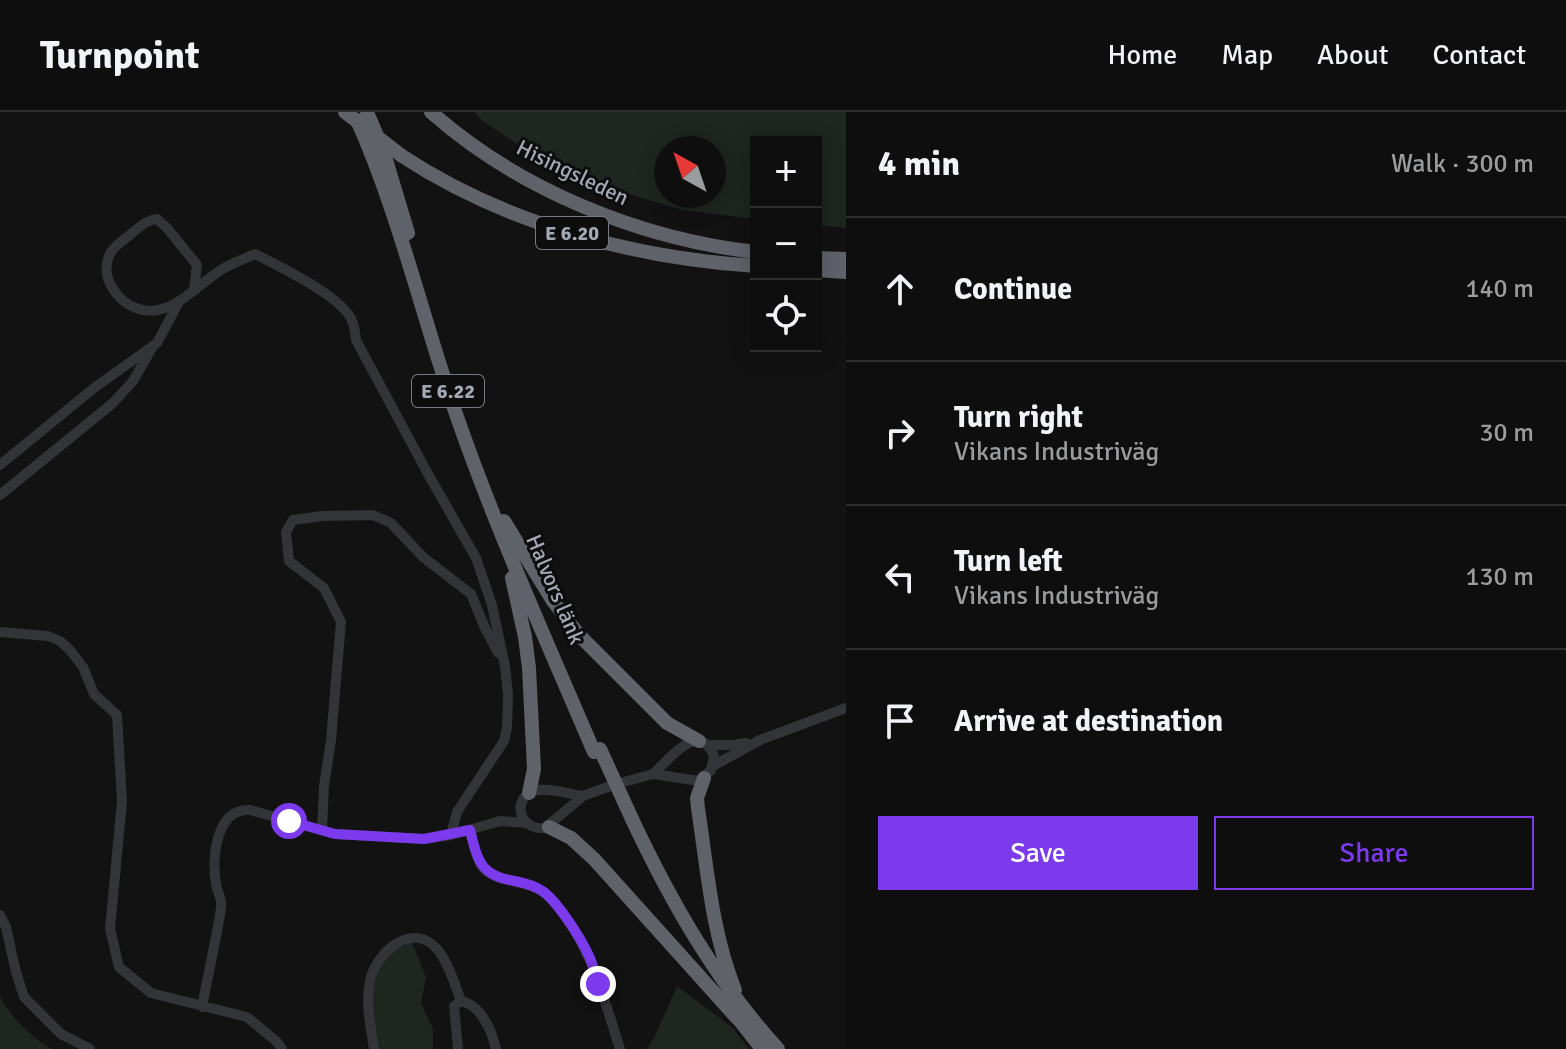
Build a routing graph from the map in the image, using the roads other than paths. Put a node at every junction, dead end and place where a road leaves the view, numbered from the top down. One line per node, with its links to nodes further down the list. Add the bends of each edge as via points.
1 (345, 112): 8 (highway, E 6.20, bridge, via 425,171 523,217 643,251)
2 (353, 112): 17 (highway, Halvors länk / E 6.22, via 385,191 457,417)
3 (367, 112): 16 (highway, Halvors länk / E 6.22, via 441,349)
4 (431, 112): 5 (highway, Hisingsleden / E 6.20, via 503,165 570,200 645,229)
5 (750, 251)
6 (822, 258): 7 (highway)
7 (846, 259)
8 (750, 265)
9 (822, 270): 10 (highway)
10 (846, 272)
11 (194, 289): 12 (street); 12 (street, via 197,265 157,219 148,220 109,253 110,285 123,300 155,311); 19 (street, via 255,254 337,302 352,319 356,340 476,558)
12 (179, 302): 13 (street)
13 (153, 345): 14 (street); 15 (street, via 113,403)
14 (0, 465)
15 (0, 495)
16 (504, 521): 22 (highway, E 6.22, via 579,635 667,723); 23 (highway, Halvors länk / E 6.22)
17 (503, 539): 23 (highway, Halvors länk / E 6.22); 28 (highway, E 6.22, via 529,668 534,769)
18 (0, 632): 39 (street, via 60,641 83,667 94,694 117,715 122,801 110,929 119,967 151,993)
19 (505, 666): 33 (street, via 471,594 423,557 391,523 373,515 293,520 286,532 289,561 324,588 341,622); 35 (street, via 504,741 457,812)
20 (846, 708): 21 (street)
21 (760, 740): 22 (street); 24 (street)
22 (703, 743): 24 (street, via 714,756); 25 (street, via 687,743)
23 (597, 751): 29 (highway, Halvors länk / E 6.22)
24 (713, 766): 26 (street, E 6.22)
25 (653, 774): 26 (street); 27 (street)
26 (704, 778): 38 (highway, E 6.22, via 697,798 707,870 724,959)
27 (583, 796): 28 (street, via 543,789); 32 (street)
28 (526, 797): 30 (street); 31 (street, E 6.22, via 521,812)
29 (629, 820): 38 (highway, Halvors länk / E 6.22, via 687,927); 40 (highway, Halvors länk / E 6.22, via 674,919)
30 (500, 821): 31 (street); 34 (street)
31 (527, 823): 32 (street, E 6.22)
32 (549, 827): 40 (highway, E 6.22, via 594,859)
33 (322, 830): 35 (street, via 424,839); 39 (street, via 241,809 222,825 215,855 222,903)
34 (470, 830): 35 (street); 46 (street, via 486,871 544,892 563,913 588,954)
35 (451, 835)
36 (0, 915): 41 (street, via 24,997 61,1034)
37 (461, 1001): 43 (street, via 430,943 397,943 383,953 369,984); 44 (street, via 454,1006); 45 (street, via 482,1017)
38 (739, 1001): 48 (highway, Halvors länk / E 6.22)
39 (202, 1007): 42 (street, via 247,1017)
40 (737, 1018): 47 (highway, Halvors länk / E 6.22)
41 (90, 1049)
42 (282, 1049)
43 (374, 1049)
44 (458, 1049)
45 (496, 1049)
46 (620, 1049)
47 (762, 1049)
48 (778, 1049)

